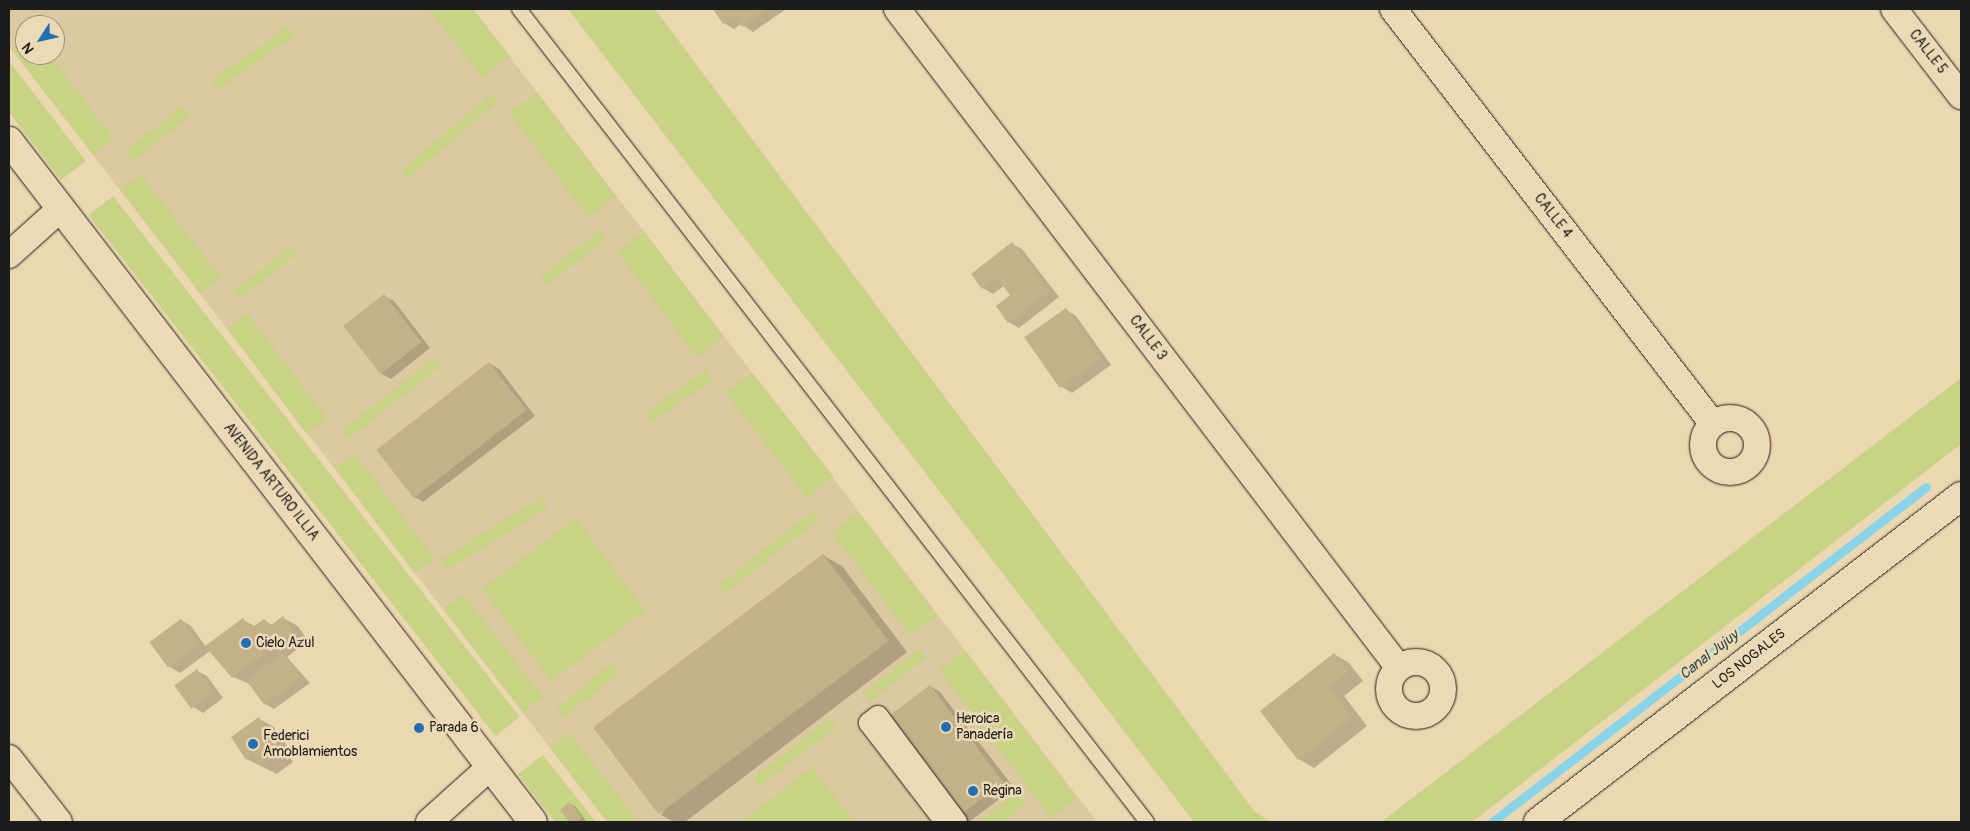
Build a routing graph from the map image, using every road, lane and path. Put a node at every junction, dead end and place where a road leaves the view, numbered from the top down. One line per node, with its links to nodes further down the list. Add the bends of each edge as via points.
1 (519, 9): 21 (lane)
2 (897, 9): 11 (street, CALLE 3)
3 (1393, 9): 9 (street, CALLE 4)
4 (1894, 9): 5 (street, CALLE 5)
5 (1961, 96)
6 (9, 142): 7 (main road, AVENIDA ARTURO ILLIA)
7 (60, 209): 8 (street); 14 (main road, AVENIDA ARTURO ILLIA)
8 (9, 255)
9 (1713, 424)
10 (1961, 498): 22 (main road, LOS NOGALES)
11 (1399, 668)
12 (872, 716): 18 (street, via 869,723); 19 (street); 20 (street, via 878,716)
13 (10, 762): 15 (street)
14 (490, 767): 16 (street); 17 (main road, AVENIDA ARTURO ILLIA)
15 (59, 822)
16 (429, 822)
17 (533, 822)
18 (945, 822)
19 (952, 822)
20 (957, 822)
21 (1146, 822)
22 (1538, 822)

